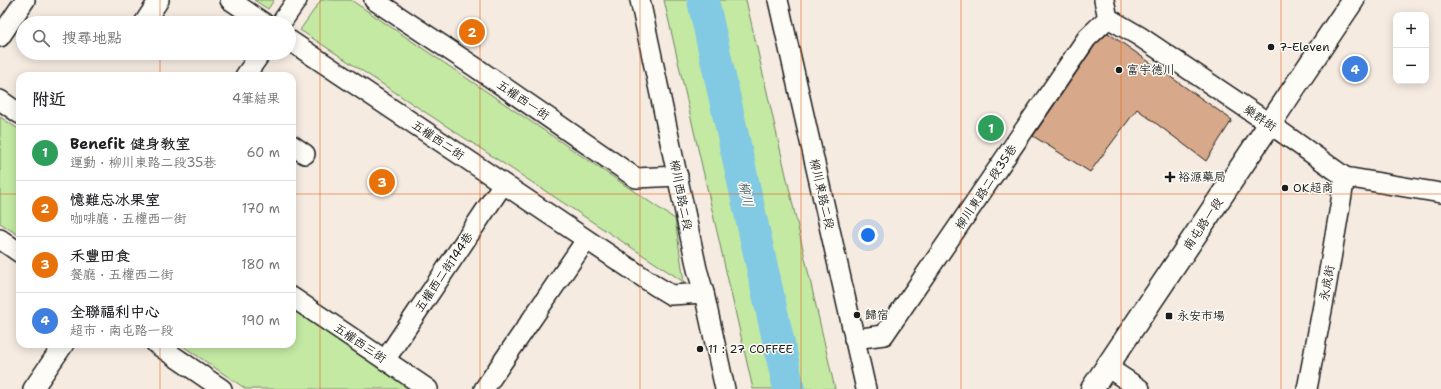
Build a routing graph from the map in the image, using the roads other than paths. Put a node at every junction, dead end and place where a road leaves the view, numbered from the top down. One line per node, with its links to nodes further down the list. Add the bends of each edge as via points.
1 (25, 0): 13 (street)
2 (159, 0): 10 (street)
3 (230, 0): 11 (street)
4 (297, 0): 12 (street)
5 (374, 0): 20 (street, 五權西一街, via 636,178)
6 (640, 0): 20 (street, 柳川西路二段)
7 (778, 0): 29 (street, 柳川東路二段)
8 (1353, 0): 19 (main road, 南屯路一段)
9 (1106, 9): 19 (street, 樂群街, via 1139,36); 29 (street, 柳川東路二段35巷, via 884,335)
10 (149, 16)
11 (254, 16)
12 (286, 16)
13 (0, 37)
14 (296, 45): 22 (street, 五權西二街)
15 (256, 60): 16 (street)
16 (248, 72)
17 (0, 100): 18 (street)
18 (16, 111)
19 (1270, 124): 21 (street, 樂群街); 33 (main road, 南屯路一段)
20 (678, 176): 27 (street, 柳川西路二段)
21 (1345, 177): 23 (street, 樂群街); 42 (street, 永成街)
22 (503, 184): 25 (street, 五權西二街); 32 (street, 五權西二街144巷)
23 (1441, 193)
24 (0, 239): 26 (street)
25 (586, 240): 27 (street, 五權西二街, via 671,294); 37 (street)
26 (16, 249)
27 (704, 293): 38 (street, 柳川西路二段)
28 (296, 300): 32 (street, 五權西三街)
29 (854, 339): 39 (street, 柳川東路二段)
30 (61, 348): 34 (street)
31 (162, 348): 35 (street)
32 (386, 360): 36 (street, 五權西三街)
33 (1107, 367): 40 (main road, 南屯路一段); 41 (street)
34 (33, 389)
35 (222, 389)
36 (428, 389)
37 (484, 389)
38 (725, 389)
39 (866, 389)
40 (1092, 389)
41 (1140, 389)
42 (1307, 389)

